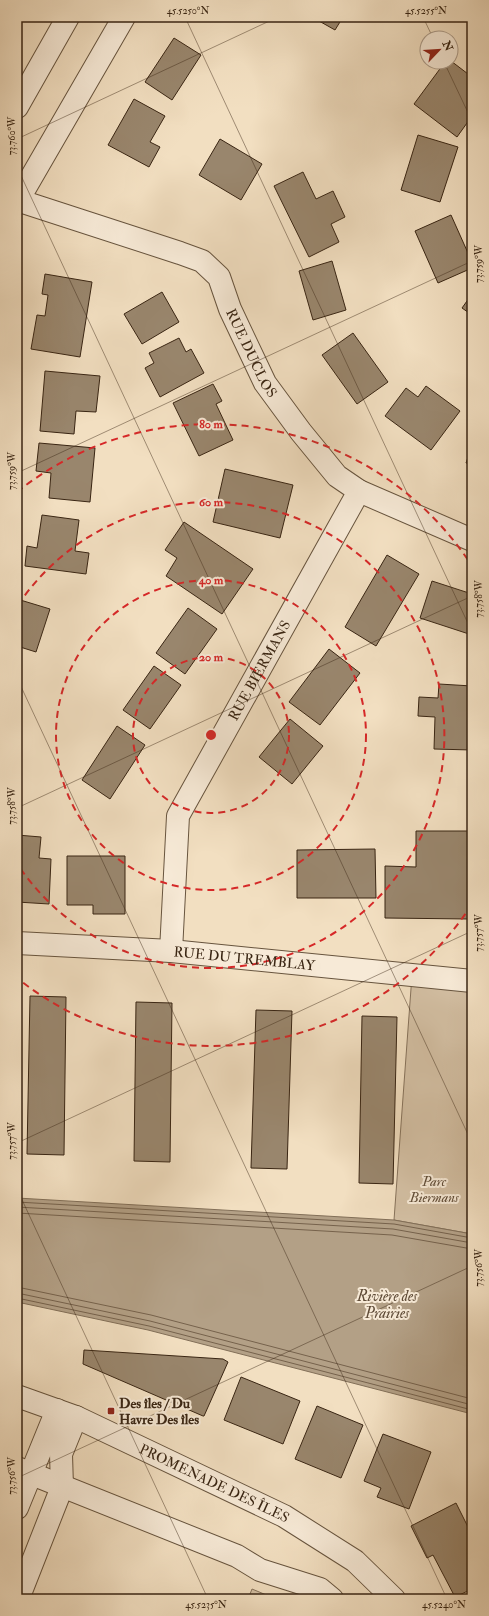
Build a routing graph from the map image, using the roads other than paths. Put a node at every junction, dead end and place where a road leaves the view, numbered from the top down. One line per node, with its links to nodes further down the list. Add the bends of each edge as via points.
1 (68, 17): 3 (street)
2 (124, 17): 4 (street)
3 (17, 107)
4 (17, 200): 5 (street, RUE DUCLOS, via 202,261 219,277 230,309 265,383 337,476)
5 (359, 491): 6 (street, RUE DUCLOS); 8 (street, RUE BIERMANS, via 178,816)
6 (472, 540)
7 (17, 943): 8 (street, RUE DU TREMBLAY)
8 (171, 951): 9 (street, RUE DU TREMBLAY)
9 (472, 981)
10 (17, 1396): 11 (street, PROMENADE DES ÎLES)
11 (67, 1414): 12 (street); 13 (street, via 61,1454); 17 (street, PROMENADE DES ÎLES, via 284,1516 355,1561)
12 (24, 1472): 13 (street); 14 (street)
13 (62, 1487): 15 (street); 16 (street, via 237,1556 260,1570 320,1589)
14 (17, 1508)
15 (18, 1599)
16 (332, 1599)
17 (394, 1599)

